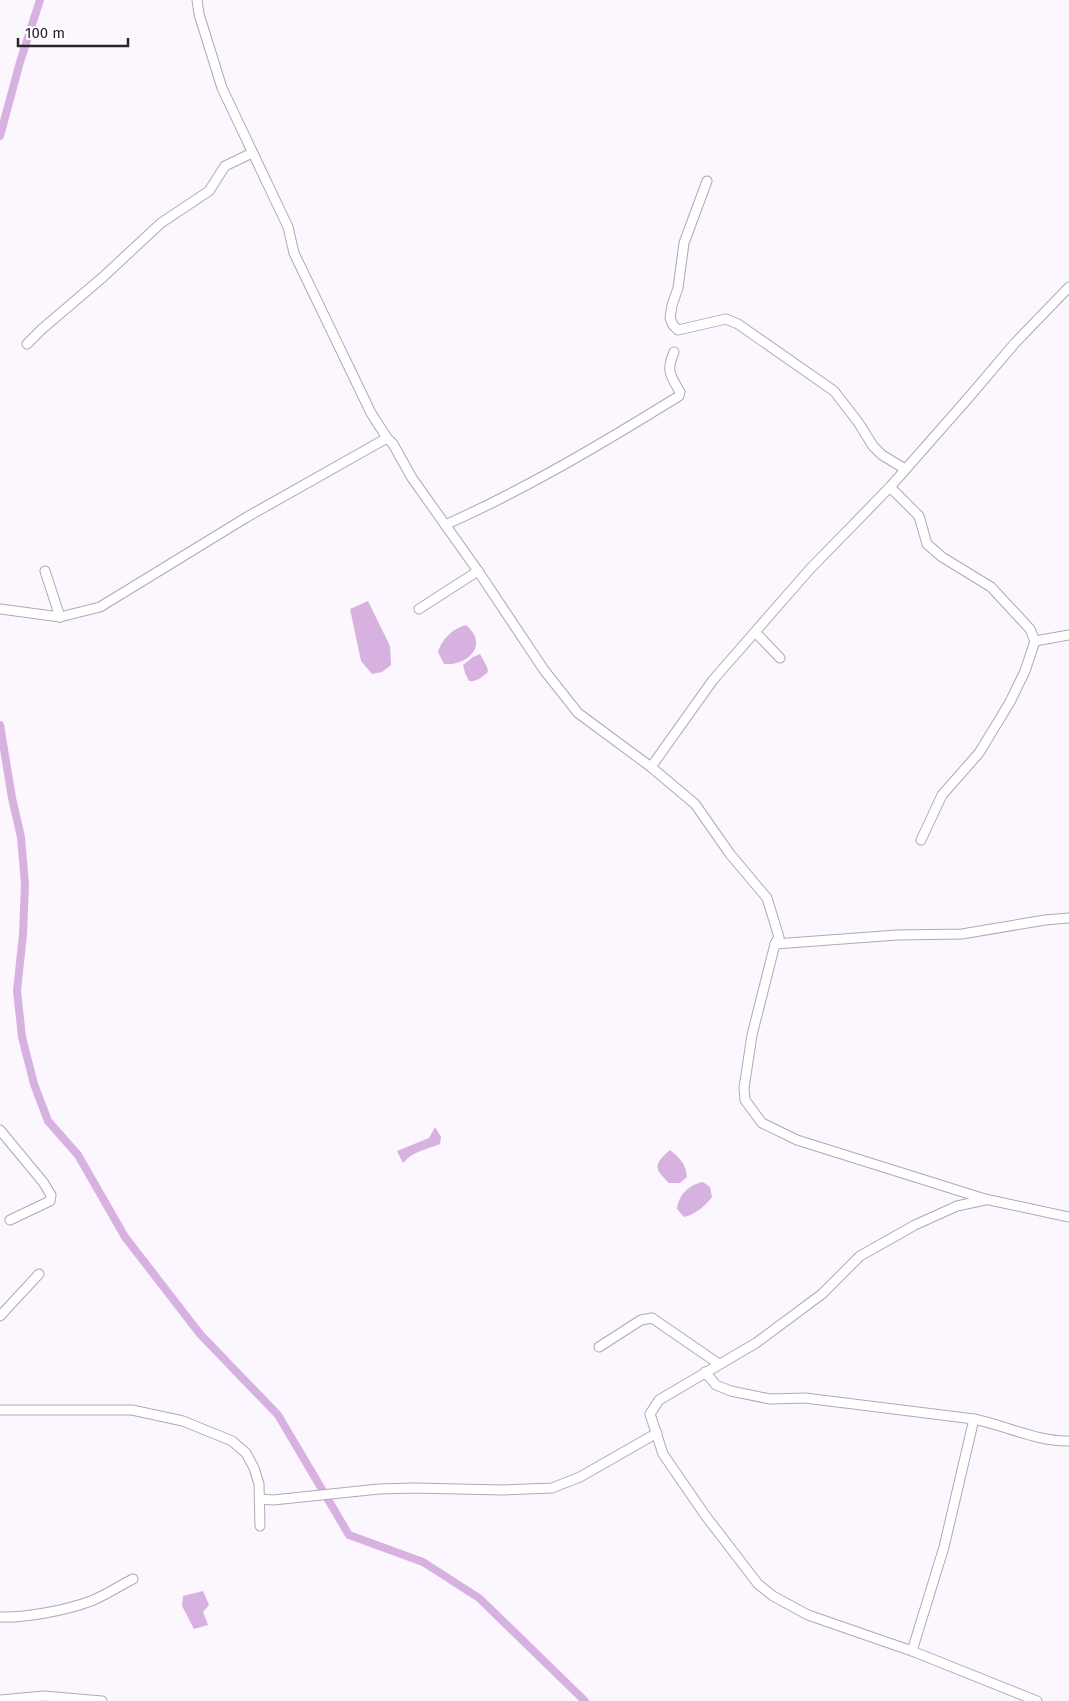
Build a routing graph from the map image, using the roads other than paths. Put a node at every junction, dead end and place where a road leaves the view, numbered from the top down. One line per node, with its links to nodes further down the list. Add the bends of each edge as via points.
1 (197, 0): 2 (street, via 222,88)
2 (252, 152): 5 (street, via 225,166 208,191 161,223); 7 (street, via 288,227 294,253 371,413)
3 (707, 182): 8 (street, via 684,243 670,318 673,325 678,330 726,319 738,324 834,391 873,446)
4 (1069, 287): 8 (street, via 1015,342)
5 (27, 344)
6 (674, 352): 10 (street, via 669,368 680,392 678,396 584,454 493,504)
7 (387, 438): 10 (street); 15 (street, via 247,516 100,607)
8 (905, 469): 9 (street)
9 (890, 488): 16 (street, via 810,569); 18 (street, via 919,516 927,544 991,588 1030,629)
10 (444, 525): 11 (street)
11 (478, 570): 14 (street); 20 (street, via 544,670 578,714)
12 (45, 572): 15 (street)
13 (0, 609): 15 (street)
14 (419, 610)
15 (60, 617)
16 (756, 633): 19 (street); 20 (street, via 713,680)
17 (1069, 635): 18 (street)
18 (1035, 642): 21 (street, via 1010,702 979,753 942,795)
19 (780, 658)
20 (651, 767): 23 (street, via 695,804 730,854 767,898 779,937)
21 (921, 840)
22 (1069, 918): 23 (street, via 962,934)
23 (775, 944): 25 (street, via 752,1036 744,1088 750,1108 762,1123 797,1140)
24 (0, 1130): 27 (street, via 52,1195 50,1201)
25 (985, 1200): 26 (street); 31 (street, via 957,1206 915,1224 860,1256 822,1294 756,1343)
26 (1069, 1217)
27 (10, 1220)
28 (39, 1274): 29 (street)
29 (0, 1316)
30 (600, 1347): 31 (street, via 642,1320 652,1318)
31 (718, 1364): 32 (street)
32 (705, 1372): 34 (street, via 716,1385 770,1399 805,1398); 35 (street, via 659,1400 650,1414)
33 (0, 1410): 37 (street, via 132,1410 183,1421 232,1441 246,1453 259,1484)
34 (974, 1419): 36 (street, via 1047,1439); 41 (street, via 944,1547)
35 (657, 1433): 37 (street, via 580,1477 552,1488 379,1489); 41 (street, via 663,1454 758,1584 808,1615)
36 (1069, 1441)
37 (260, 1499): 38 (street)
38 (260, 1526)
39 (133, 1579): 40 (street, via 70,1608)
40 (0, 1617)
41 (912, 1650): 44 (street)
42 (0, 1700): 43 (street, via 44,1696)
43 (102, 1701)
44 (1037, 1701)

